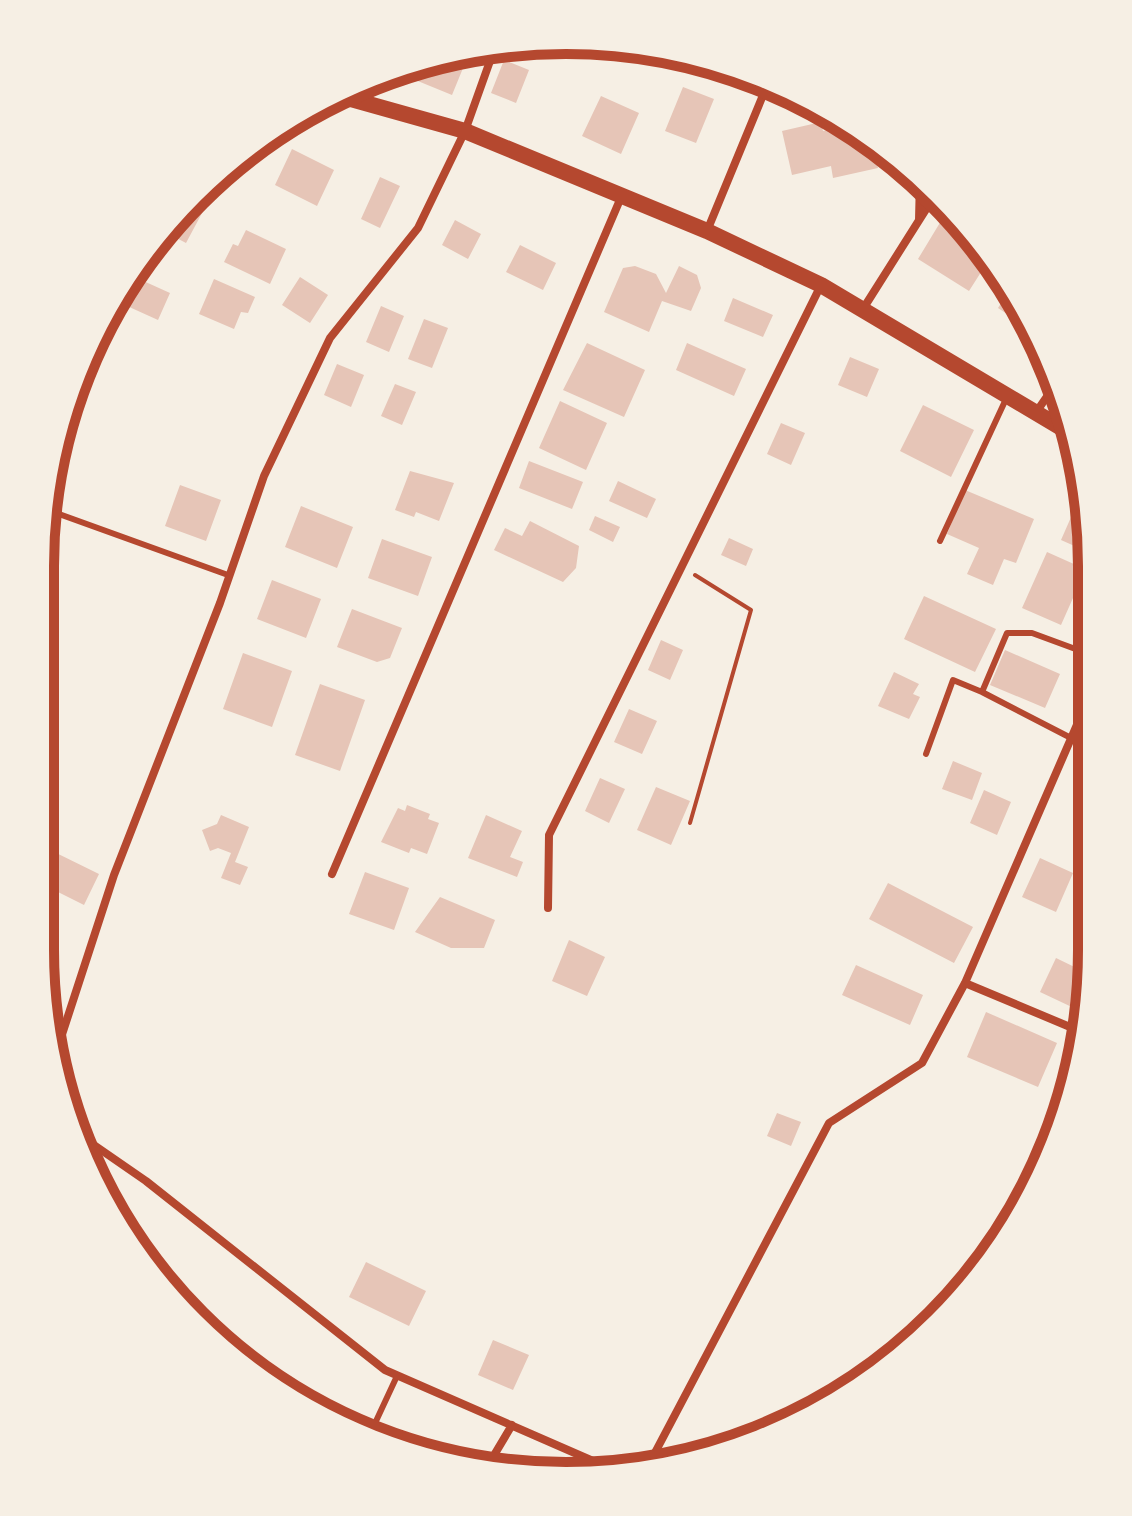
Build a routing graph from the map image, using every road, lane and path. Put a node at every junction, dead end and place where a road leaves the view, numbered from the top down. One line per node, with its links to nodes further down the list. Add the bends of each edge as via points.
1 (491, 60): 4 (street)
2 (764, 94): 9 (street)
3 (355, 100): 4 (main road)
4 (465, 131): 5 (main road); 19 (street, via 418,228 330,338 264,476)
5 (622, 194): 9 (main road); 26 (street)
6 (920, 196): 8 (street)
7 (929, 205): 8 (street)
8 (919, 221): 11 (street)
9 (707, 231): 10 (main road)
10 (821, 285): 11 (main road); 18 (street)
11 (863, 309): 12 (main road)
12 (1008, 394): 14 (main road); 17 (lane)
13 (1048, 394): 14 (street)
14 (1037, 411): 15 (main road)
15 (1059, 425)
16 (57, 513): 19 (lane)
17 (940, 541)
18 (683, 567): 25 (path, via 751,610); 27 (street, via 549,835)
19 (228, 575): 30 (street, via 114,875)
20 (1078, 650): 21 (lane, via 1032,633 1007,633)
21 (982, 692): 23 (lane); 24 (lane, via 953,680)
22 (1078, 722): 23 (street)
23 (1071, 738): 28 (street)
24 (926, 754)
25 (690, 823)
26 (332, 874)
27 (548, 908)
28 (965, 983): 29 (street); 35 (street, via 922,1063 829,1123)
29 (1072, 1028)
30 (61, 1036)
31 (92, 1144): 32 (street)
32 (397, 1376): 33 (lane); 34 (street)
33 (374, 1425)
34 (512, 1425): 36 (street); 37 (street)
35 (654, 1454)
36 (493, 1457)
37 (594, 1461)

